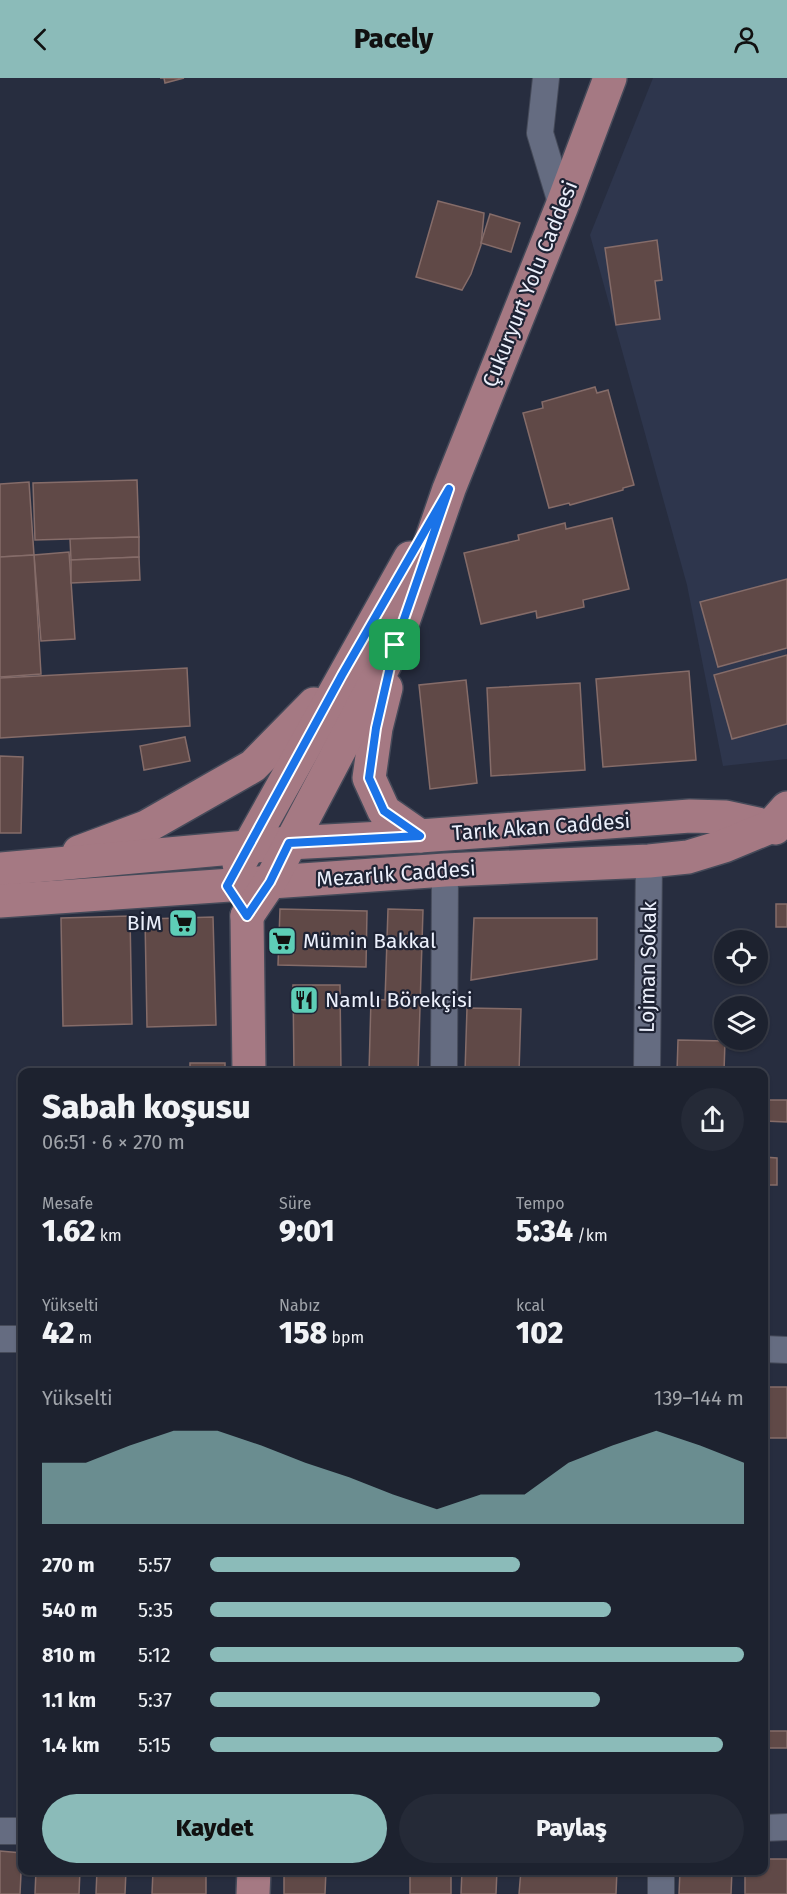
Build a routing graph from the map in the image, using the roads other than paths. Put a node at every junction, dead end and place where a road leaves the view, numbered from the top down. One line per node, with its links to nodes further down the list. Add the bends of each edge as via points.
1 (546, 78): 3 (street, via 540,133)
2 (610, 78): 3 (main road, Çukuryurt Yolu Caddesi)
3 (562, 206): 4 (main road, Çukuryurt Yolu Caddesi)
4 (449, 489): 5 (main road, Çukuryurt Yolu Caddesi); 6 (main road, Çukuryurt Yolu Caddesi)
5 (395, 645): 8 (main road, Çukuryurt Yolu Caddesi, via 369,778 384,811); 9 (main road, Çukuryurt Yolu Caddesi)
6 (342, 675): 10 (main road, Çukuryurt Yolu Caddesi); 12 (main road, Çukuryurt Yolu Caddesi, via 253,766 146,827)
7 (781, 822): 8 (main road, Tarık Akan Caddesi, via 690,816); 11 (main road, Mezarlık Caddesi, via 688,857)
8 (420, 836): 9 (main road, Tarık Akan Caddesi)
9 (289, 843): 10 (main road, Tarık Akan Caddesi); 15 (main road, Çukuryurt Yolu Caddesi)
10 (247, 848): 12 (main road, Tarık Akan Caddesi); 16 (main road, Çukuryurt Yolu Caddesi)
11 (649, 861): 14 (main road, Mezarlık Caddesi); 21 (street, Lojman Sokak)
12 (42, 866): 13 (main road, Tarık Akan Caddesi)
13 (0, 869)
14 (445, 870): 15 (main road, Mezarlık Caddesi); 20 (street)
15 (270, 882): 16 (main road, Mezarlık Caddesi); 18 (main road, Çukuryurt Yolu Caddesi)
16 (227, 886): 17 (main road, Mezarlık Caddesi); 18 (main road)
17 (0, 901)
18 (247, 916): 19 (main road)
19 (249, 1068)
20 (444, 1068)
21 (647, 1068)
22 (0, 1339): 23 (street)
23 (18, 1339)
24 (768, 1349): 25 (street)
25 (787, 1350)
26 (787, 1827): 27 (street)
27 (768, 1828)
28 (0, 1831): 29 (street)
29 (18, 1831)
30 (254, 1875): 32 (main road)
31 (661, 1875): 33 (street)
32 (253, 1894)
33 (661, 1894)

